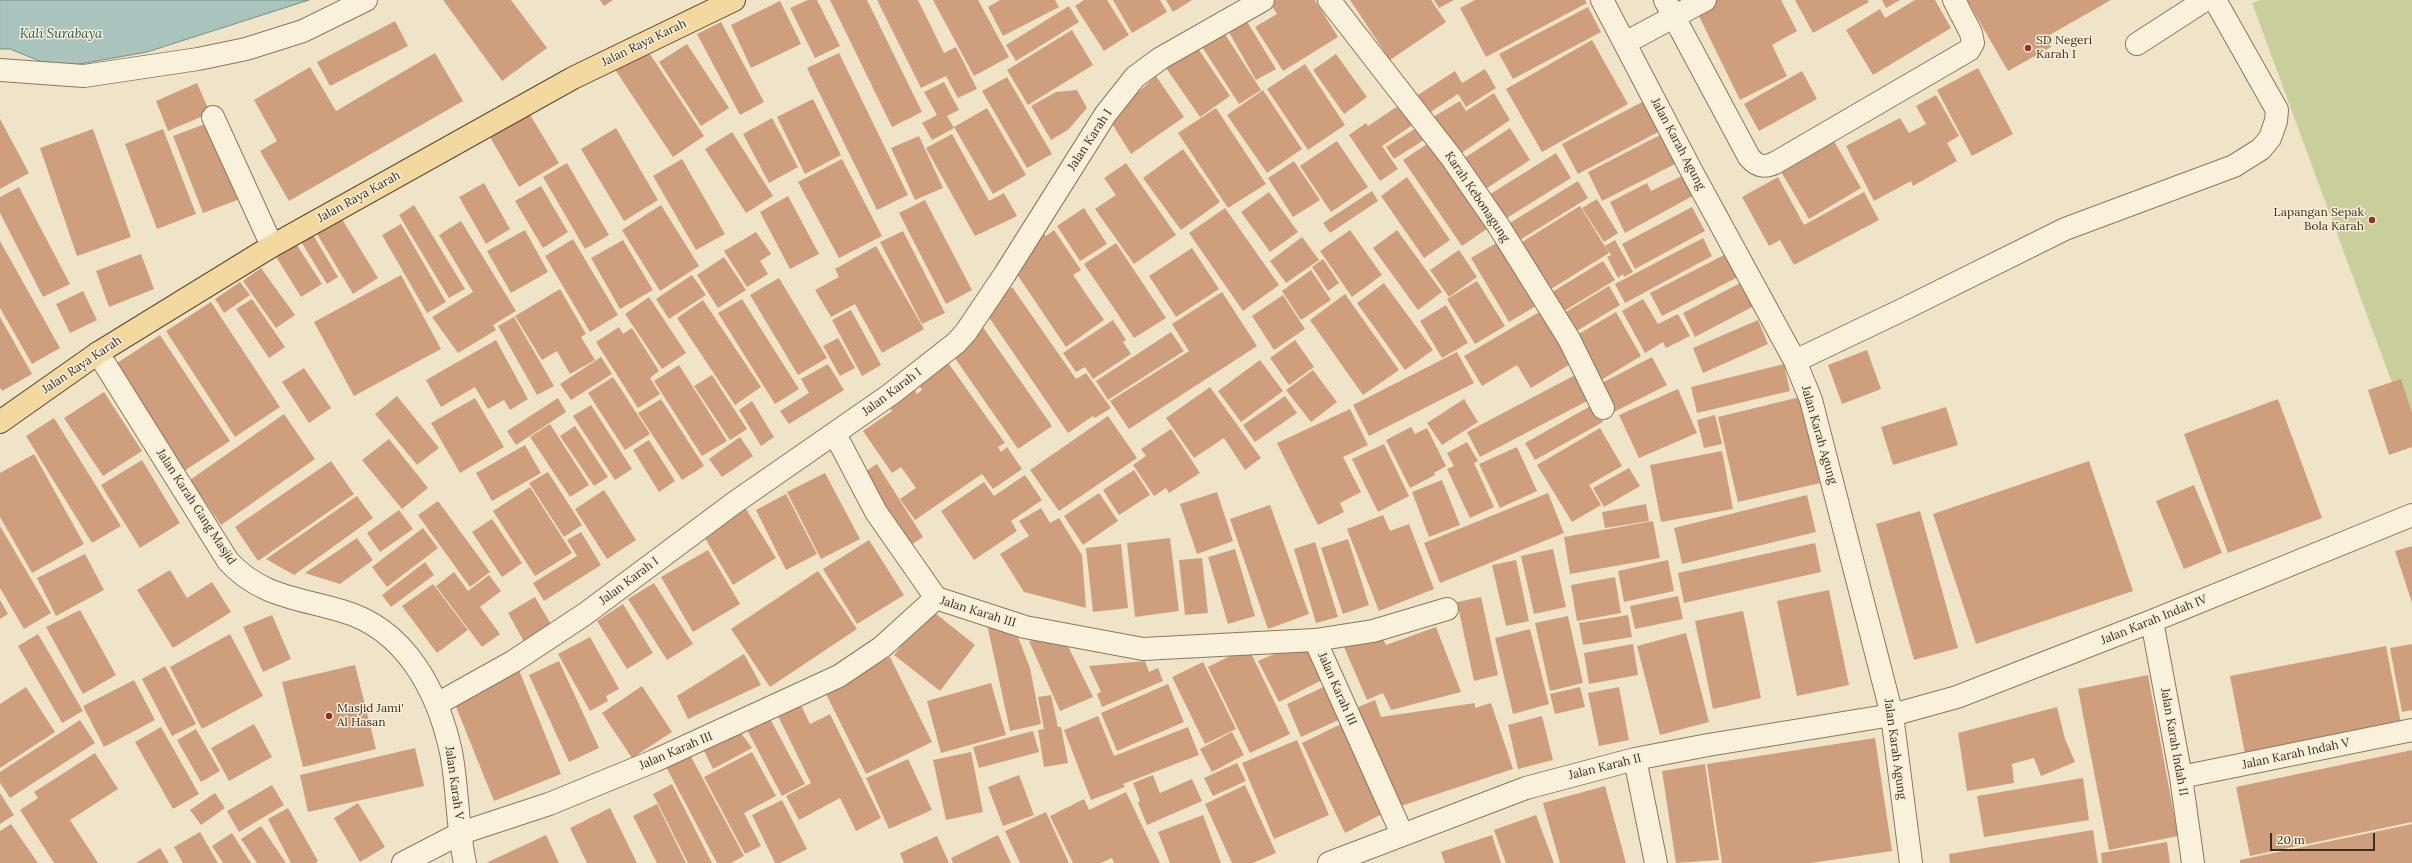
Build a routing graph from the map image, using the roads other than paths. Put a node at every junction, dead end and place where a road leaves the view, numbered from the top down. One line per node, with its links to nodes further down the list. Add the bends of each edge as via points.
1 (366, 0): 13 (street, via 303,31 246,49 198,60 84,76)
2 (734, 0): 15 (main road, Jalan Raya Karah, via 573,78)
3 (1263, 0): 20 (street, Jalan Karah I, via 1161,58 1135,77 1105,115 966,332 956,343 891,394)
4 (1329, 0): 18 (street, Karah Kebonagung, via 1451,157 1498,225 1570,339)
5 (1602, 0): 11 (street, Jalan Karah Agung)
6 (1705, 0): 10 (street)
7 (1954, 0): 10 (street, via 1971,33 1973,44 1969,50 1764,167 1749,157)
8 (2205, 0): 12 (street)
9 (2215, 0): 17 (street, via 2277,110 2274,129 2261,149 2234,166 2065,228 1904,310)
10 (1669, 8): 11 (street)
11 (1625, 43): 17 (street, Jalan Karah Agung)
12 (2137, 44)
13 (0, 70)
14 (213, 117): 15 (street)
15 (272, 246): 16 (main road, Jalan Raya Karah)
16 (98, 353): 19 (main road, Jalan Raya Karah); 26 (street, Jalan Karah Gang Masjid, via 228,561 252,582 275,594 343,611 381,630 407,653)
17 (1795, 361): 27 (street, Jalan Karah Agung, via 1811,400)
18 (1603, 408)
19 (0, 422)
20 (835, 434): 22 (street, via 876,512); 26 (street, Jalan Karah I, via 734,503 584,614 514,661)
21 (2412, 515): 24 (street, Jalan Karah Indah IV)
22 (936, 598): 25 (street, Jalan Karah III, via 1025,627 1143,649); 31 (street, Jalan Karah III, via 882,647 839,676 654,761 549,804)
23 (1447, 609): 25 (street, via 1373,631)
24 (2152, 621): 27 (street, Jalan Karah Indah IV, via 1957,697); 30 (street, Jalan Karah Indah II)
25 (1315, 640): 32 (street, Jalan Karah III)
26 (437, 704): 31 (street, Jalan Karah V, via 451,753)
27 (1892, 715): 29 (street, Jalan Karah II); 37 (street, Jalan Karah Agung)
28 (2412, 730): 30 (street, Jalan Karah Indah V)
29 (1635, 759): 32 (street, Jalan Karah II, via 1526,788); 36 (street)
30 (2181, 777): 38 (street, Jalan Karah Indah II)
31 (461, 833): 33 (street, Jalan Karah III); 34 (street, Jalan Karah V)
32 (1402, 834): 35 (street, Jalan Karah II)
33 (403, 863)
34 (466, 863)
35 (1330, 863)
36 (1656, 863)
37 (1911, 863)
38 (2193, 863)

